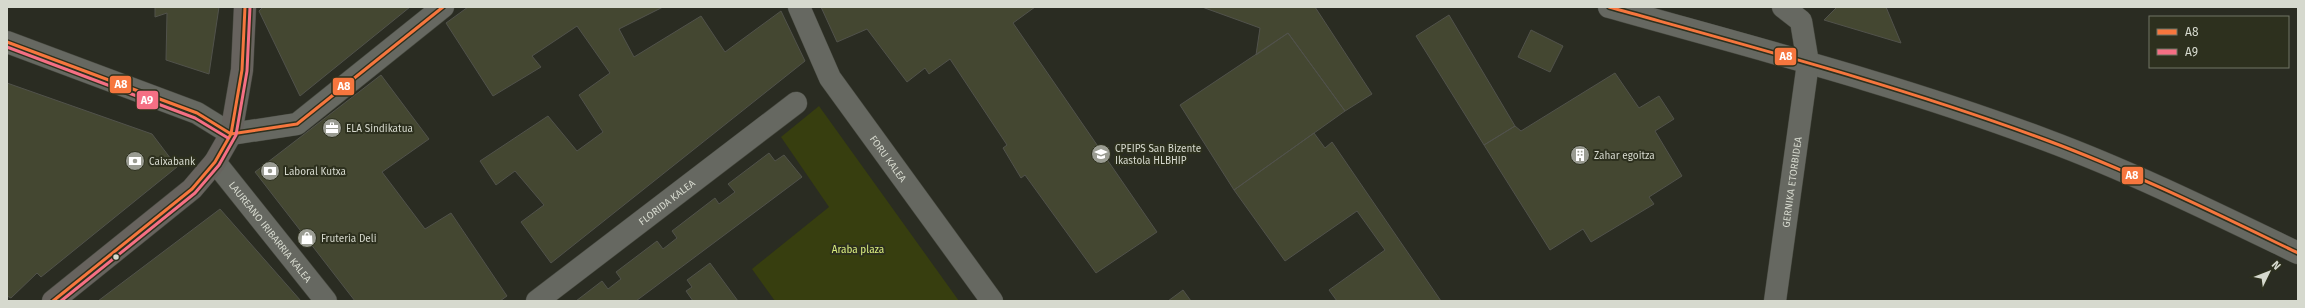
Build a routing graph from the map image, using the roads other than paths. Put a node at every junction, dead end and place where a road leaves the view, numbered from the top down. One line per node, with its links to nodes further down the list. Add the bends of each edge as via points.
1 (245, 7): 9 (main road, via 242,70)
2 (443, 7): 9 (street, via 297,124)
3 (799, 7): 15 (street, FORU KALEA, via 830,78)
4 (1608, 7): 7 (street)
5 (1782, 7): 7 (street, GERNIKA ETORBIDEA, via 1801,21)
6 (7, 42): 9 (street, via 197,113)
7 (1808, 63): 11 (street, via 1926,97 2047,140 2168,191); 16 (street, GERNIKA ETORBIDEA)
8 (796, 104): 14 (street, FLORIDA KALEA)
9 (231, 134): 10 (main road)
10 (215, 162): 12 (main road, via 192,189); 13 (street, LAUREANO IRIBARRIA KALEA)
11 (2298, 253)
12 (53, 301)
13 (326, 301)
14 (537, 301)
15 (992, 301)
16 (1775, 301)

